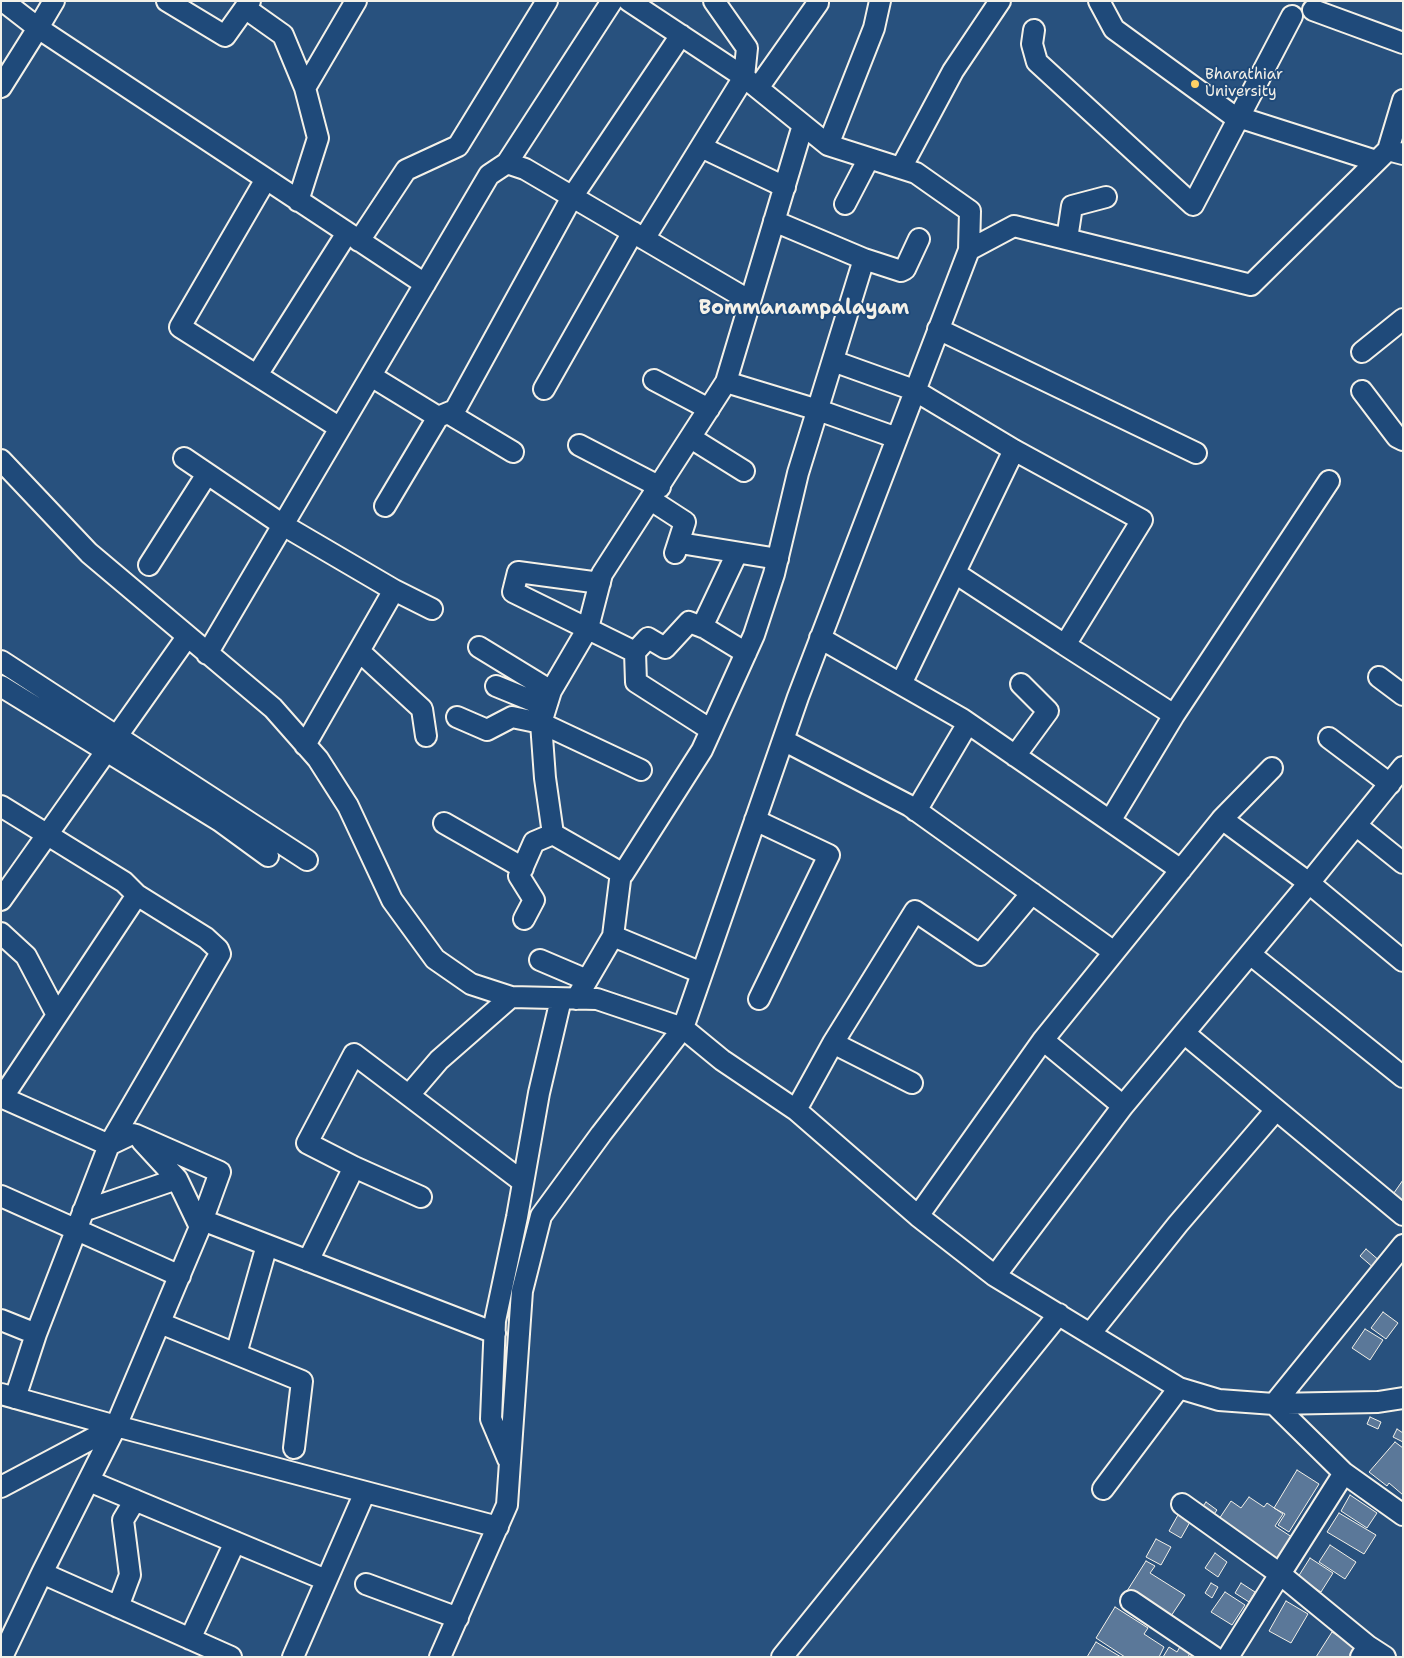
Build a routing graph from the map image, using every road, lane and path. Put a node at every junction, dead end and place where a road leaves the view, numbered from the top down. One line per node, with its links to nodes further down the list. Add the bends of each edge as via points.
1 (3, 1): 16 (street)
2 (54, 1): 16 (street)
3 (168, 1): 13 (street, via 225,36)
4 (356, 1): 22 (street)
5 (547, 1): 40 (street, via 458,146 406,170)
6 (612, 1): 30 (street)
7 (629, 1): 18 (street)
8 (714, 1): 20 (street, via 747,48)
9 (880, 1): 26 (street, via 874,28)
10 (1000, 1): 31 (street, via 953,71)
11 (1099, 1): 24 (street, via 1114,28)
12 (818, 3): 20 (street)
13 (248, 5): 22 (street, via 283,35)
14 (1312, 10): 19 (street)
15 (1292, 16): 24 (street)
16 (38, 28): 21 (street); 32 (street)
17 (1034, 30): 24 (street, via 1032,44 1037,62 1193,205)
18 (681, 34): 20 (street); 34 (street)
19 (1403, 43)
20 (751, 82): 25 (street); 27 (street)
21 (1, 87)
22 (305, 88): 36 (street, via 318,138)
23 (1403, 100): 28 (street)
24 (1239, 117): 28 (street)
25 (803, 125): 26 (street); 33 (street)
26 (828, 145): 29 (street)
27 (701, 147): 33 (street); 39 (street)
28 (1389, 155): 42 (street, via 1250,285)
29 (869, 158): 31 (street); 37 (street)
30 (507, 163): 34 (street, via 524,169); 45 (street, via 489,175)
31 (901, 168): 43 (street, via 916,173 970,211)
32 (266, 179): 36 (street); 51 (street, via 180,327)
33 (784, 187): 38 (street)
34 (572, 197): 39 (street); 60 (street, via 455,410)
35 (1106, 197): 42 (street, via 1072,206)
36 (298, 201): 40 (street)
37 (846, 204)
38 (774, 221): 44 (street); 46 (street)
39 (639, 236): 46 (street); 55 (street)
40 (353, 237): 45 (street); 51 (street)
41 (919, 239): 44 (street, via 905,270)
42 (1068, 239): 43 (street, via 1014,226)
43 (969, 250): 48 (street)
44 (864, 259): 50 (street)
45 (425, 284): 52 (street)
46 (750, 301): 54 (street)
47 (1403, 319): 49 (street)
48 (938, 329): 56 (street); 68 (street)
49 (1362, 352)
50 (833, 361): 56 (street); 59 (street)
51 (258, 376): 61 (street)
52 (371, 376): 60 (street); 61 (street)
53 (654, 380): 58 (street)
54 (726, 382): 58 (street); 59 (street)
55 (544, 389)
56 (914, 390): 63 (street); 66 (street)
57 (1362, 391): 64 (street, via 1396,437)
58 (709, 409): 62 (street)
59 (818, 410): 63 (street); 78 (street, via 798,473)
60 (443, 415): 67 (street); 75 (street)
61 (340, 428): 76 (street)
62 (691, 438): 71 (street); 74 (street)
63 (897, 438): 87 (street)
64 (1403, 440)
65 (580, 445): 74 (street)
66 (1014, 450): 80 (street); 88 (street, via 1142,520)
67 (513, 452)
68 (1196, 453)
69 (184, 458): 72 (street)
70 (1, 460): 86 (street, via 89,553)
71 (744, 471)
72 (207, 474): 76 (street); 79 (street)
73 (1329, 481): 102 (street)
74 (655, 494): 77 (street, via 685,522 677,548); 81 (street, via 602,574)
75 (385, 506)
76 (283, 525): 82 (street); 93 (street)
77 (736, 553): 78 (street); 84 (street)
78 (778, 559): 92 (street)
79 (148, 565)
80 (954, 573): 88 (street); 96 (street)
81 (600, 583): 85 (street); 85 (street, via 518,572 512,592)
82 (394, 590): 83 (street); 90 (street)
83 (432, 608)
84 (702, 626): 91 (street, via 689,622 665,648 648,638); 92 (street)
85 (588, 628): 91 (street); 101 (street)
86 (188, 638): 93 (street); 109 (street)
87 (820, 638): 96 (street); 108 (street)
88 (1065, 645): 102 (street)
89 (478, 647): 101 (street)
90 (359, 651): 106 (street, via 422,709); 110 (street)
91 (635, 652): 105 (street, via 636,682)
92 (746, 653): 105 (street)
93 (207, 654): 110 (street, via 273,708)
94 (1, 661): 109 (street)
95 (1379, 677): 100 (street)
96 (901, 684): 104 (street)
97 (1021, 684): 111 (street, via 1048,711)
98 (1, 686): 109 (street)
99 (496, 686): 101 (street)
100 (1403, 695)
101 (546, 707): 103 (street, via 512,717 487,730); 114 (street); 123 (street, via 545,778)
102 (1174, 715): 120 (street)
103 (457, 717)
104 (968, 724): 111 (street); 117 (street)
105 (711, 730): 130 (street, via 702,750 623,874)
106 (426, 736)
107 (1329, 738): 115 (street)
108 (783, 740): 117 (street); 119 (street)
109 (112, 744): 124 (street); 125 (street); 126 (street)
110 (305, 745): 144 (street, via 318,759 348,806 392,900 435,960 471,984)
111 (1015, 756): 120 (street)
112 (1272, 768): 118 (street)
113 (1403, 768): 115 (street)
114 (641, 770)
115 (1390, 784): 122 (street)
116 (1, 806): 124 (street)
117 (916, 811): 132 (street)
118 (1222, 819): 129 (street); 131 (street)
119 (755, 820): 142 (street); 146 (street, via 829,855)
120 (1110, 821): 129 (street)
121 (444, 823): 128 (street)
122 (1357, 826): 127 (street); 131 (street)
123 (554, 834): 128 (street, via 534,842); 130 (street)
124 (47, 835): 133 (street, via 124,882); 134 (street)
125 (268, 856)
126 (306, 860)
127 (1403, 863)
128 (523, 868): 135 (street, via 519,876 534,900)
129 (1180, 870): 138 (street)
130 (621, 872): 137 (street)
131 (1309, 883): 139 (street); 141 (street)
132 (1032, 893): 138 (street); 151 (street, via 980,954 915,911)
133 (137, 895): 147 (street); 160 (street, via 206,938 220,954)
134 (1, 900)
135 (524, 919)
136 (1, 933): 147 (street, via 26,956)
137 (613, 936): 142 (street); 143 (street)
138 (1114, 952): 150 (street)
139 (1250, 954): 149 (street); 152 (street)
140 (540, 960): 143 (street)
141 (1403, 961)
142 (702, 972): 148 (street)
143 (587, 980): 145 (street)
144 (511, 997): 145 (street); 154 (street, via 439,1060)
145 (569, 999): 148 (street, via 597,999); 163 (street, via 539,1093)
146 (759, 999)
147 (58, 1015): 155 (street)
148 (683, 1028): 157 (street, via 722,1060); 189 (street, via 542,1216 522,1291)
149 (1184, 1033): 156 (street); 158 (street)
150 (1042, 1040): 156 (street); 168 (street)
151 (833, 1043): 153 (street); 157 (street)
152 (1403, 1077)
153 (912, 1083)
154 (409, 1095): 161 (street, via 354,1054 307,1143); 163 (street)
155 (2, 1097): 160 (street)
156 (1123, 1106): 175 (street)
157 (796, 1110): 168 (street)
158 (1276, 1110): 167 (street); 181 (street, via 1178,1224)
159 (136, 1135): 160 (street); 162 (street); 169 (street, via 220,1172)
160 (108, 1145): 166 (street)
161 (354, 1167): 165 (street); 173 (street)
162 (177, 1179): 166 (street); 169 (street)
163 (523, 1182): 179 (street)
164 (1, 1196): 170 (street)
165 (421, 1197)
166 (83, 1211): 170 (street)
167 (1403, 1215)
168 (918, 1216): 175 (street)
169 (200, 1227): 171 (street, via 205,1221); 174 (street)
170 (76, 1229): 174 (street); 180 (street)
171 (267, 1245): 173 (street); 182 (street)
172 (1403, 1245): 186 (street)
173 (308, 1261): 179 (street)
174 (180, 1276): 178 (street)
175 (995, 1276): 176 (street)
176 (1059, 1314): 181 (street); 213 (street)
177 (1, 1320): 180 (street)
178 (160, 1323): 182 (street); 187 (street)
179 (495, 1333): 189 (street, via 491,1419)
180 (36, 1334): 184 (street)
181 (1090, 1334): 183 (street)
182 (236, 1354): 188 (street, via 302,1381)
183 (1179, 1388): 186 (street, via 1219,1400); 193 (street)
184 (8, 1396): 187 (street)
185 (1403, 1398): 186 (street, via 1378,1402)
186 (1274, 1404): 190 (street)
187 (116, 1426): 191 (street); 192 (street); 194 (street)
188 (294, 1448)
189 (510, 1464): 198 (street, via 507,1505)
190 (1344, 1472): 197 (street); 201 (street)
191 (89, 1481): 195 (street); 200 (street)
192 (1, 1487)
193 (1103, 1489)
194 (365, 1492): 198 (street); 202 (street)
195 (135, 1500): 199 (street); 205 (street, via 123,1520 130,1576)
196 (1182, 1504): 201 (street)
197 (1403, 1515)
198 (498, 1527): 206 (street)
199 (235, 1542): 202 (street); 207 (street)
200 (42, 1573): 205 (street); 209 (street)
201 (1280, 1574): 208 (street); 215 (street)
202 (326, 1580): 211 (street)
203 (366, 1584): 206 (street)
204 (1130, 1601): 214 (street)
205 (118, 1606): 207 (street)
206 (458, 1618): 212 (street)
207 (190, 1639): 210 (street)
208 (1372, 1653)
209 (2, 1657)
210 (231, 1657)
211 (293, 1657)
212 (440, 1657)
213 (782, 1657)
214 (1214, 1657)
215 (1228, 1657)

